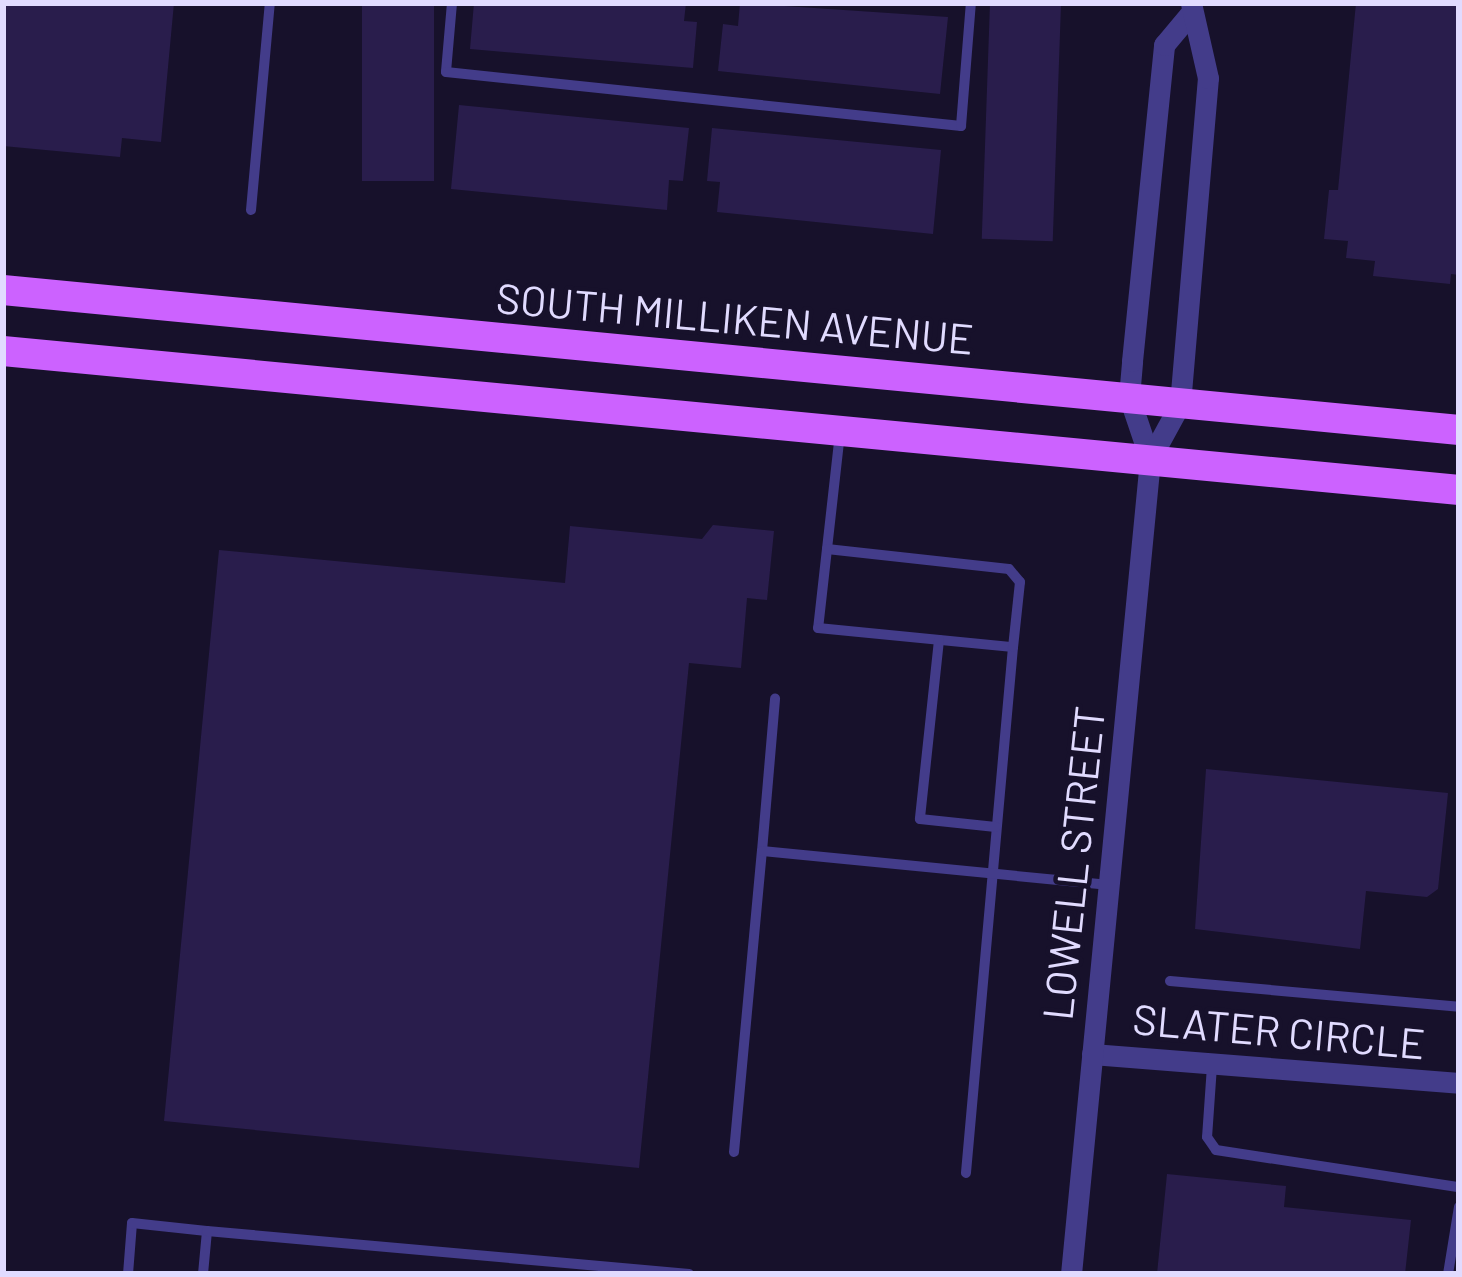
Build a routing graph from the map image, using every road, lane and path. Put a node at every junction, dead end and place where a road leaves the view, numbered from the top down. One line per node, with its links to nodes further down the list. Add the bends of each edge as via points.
1 (270, 3): 5 (lane)
2 (452, 3): 3 (lane, via 446,72 961,126)
3 (971, 3)
4 (1191, 9): 8 (street, LOWELL STREET, via 1164,45); 9 (street, LOWELL STREET, via 1208,78)
5 (251, 210)
6 (3, 290): 8 (main road, SOUTH MILLIKEN AVENUE)
7 (3, 352): 10 (main road)
8 (1129, 397): 9 (main road, SOUTH MILLIKEN AVENUE); 12 (street, LOWELL STREET)
9 (1180, 404): 11 (main road, SOUTH MILLIKEN AVENUE); 12 (street, LOWELL STREET)
10 (840, 429): 12 (main road); 14 (lane)
11 (1459, 430)
12 (1150, 459): 13 (main road); 21 (street, LOWELL STREET)
13 (1459, 490)
14 (827, 549): 15 (lane, via 818,628); 16 (lane, via 1009,569 1020,582)
15 (939, 640): 16 (lane); 18 (lane, via 920,819)
16 (1013, 647): 18 (lane)
17 (776, 699): 19 (lane)
18 (996, 827): 20 (lane)
19 (762, 851): 20 (lane); 27 (lane)
20 (992, 874): 21 (lane); 28 (lane)
21 (1109, 885): 24 (street, LOWELL STREET)
22 (1170, 981): 23 (lane)
23 (1459, 1007)
24 (1092, 1054): 25 (street, SLATER CIRCLE); 36 (street, LOWELL STREET)
25 (1212, 1066): 26 (street, SLATER CIRCLE); 29 (lane, via 1208,1137 1216,1150)
26 (1459, 1082)
27 (734, 1152)
28 (966, 1173)
29 (1459, 1187)
30 (1459, 1207): 37 (lane)
31 (207, 1231): 32 (lane); 33 (lane, via 132,1223); 34 (lane)
32 (613, 1269): 35 (lane)
33 (128, 1274)
34 (203, 1274)
35 (689, 1274)
36 (1071, 1274)
37 (1448, 1274)

